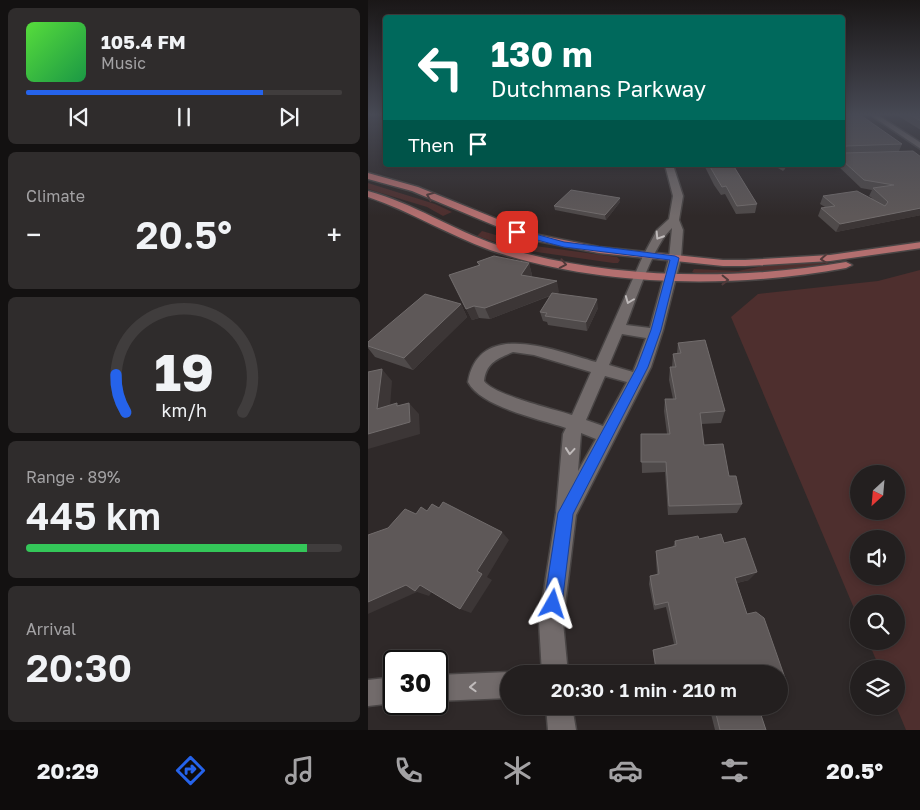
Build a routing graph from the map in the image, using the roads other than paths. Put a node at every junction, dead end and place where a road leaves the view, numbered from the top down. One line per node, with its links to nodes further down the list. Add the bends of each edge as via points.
1 (920, 154): 2 (street)
2 (911, 155)
3 (670, 167): 6 (street, via 678,196)
4 (368, 176): 9 (main road, one-way to 4, via 531,237 415,190)
5 (368, 194): 11 (main road, one-way to 11, via 479,242 520,255)
6 (674, 220): 9 (street, one-way to 9, via 661,232); 10 (street, via 678,230)
7 (920, 245): 8 (main road)
8 (872, 253): 10 (main road, one-way to 10, via 745,263); 12 (main road, one-way to 8, via 729,280 802,274 854,263)
9 (648, 256): 10 (main road); 11 (street)
10 (675, 258): 12 (street)
11 (640, 275): 12 (main road); 13 (street, one-way to 13)
12 (670, 277): 14 (street)
13 (618, 329): 14 (street); 15 (street)
14 (654, 334): 16 (street)
15 (600, 370): 16 (street); 17 (street); 17 (street, via 534,350 512,347 489,356 478,369 476,382 481,389 508,402)
16 (637, 379): 18 (street)
17 (576, 424): 18 (street); 19 (street, one-way to 19, via 572,434)
18 (608, 434): 19 (street)
19 (566, 513): 20 (street, via 551,622)
20 (554, 665)
21 (500, 685): 22 (street, one-way to 22)
22 (448, 688)
23 (383, 691): 24 (street)
24 (368, 693)
25 (560, 715): 26 (street)
26 (562, 730)

